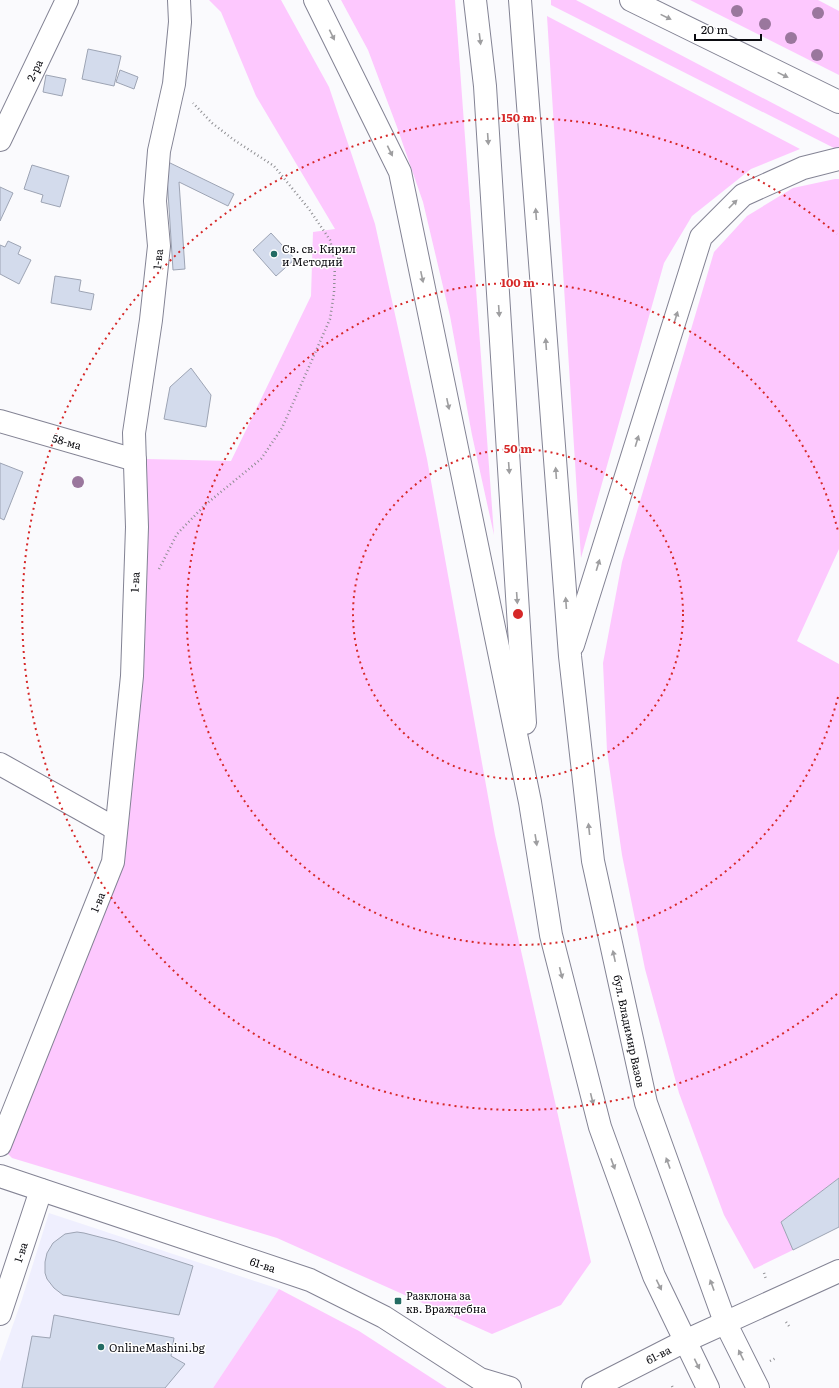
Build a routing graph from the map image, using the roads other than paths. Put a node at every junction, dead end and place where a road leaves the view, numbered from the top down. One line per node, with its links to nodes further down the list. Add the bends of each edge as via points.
1 (67, 0): 8 (main road, 2-ра)
2 (180, 0): 11 (main road, 1-ва, via 174,84 159,151 155,201 159,246 134,433)
3 (315, 0): 14 (main road, one-way to 14, via 400,172)
4 (475, 0): 14 (main road, one-way to 14, via 485,86)
5 (520, 0): 12 (main road, бул. Владимир Вазов, one-way to 5)
6 (631, 0): 7 (main road, one-way to 7)
7 (839, 102)
8 (0, 140)
9 (839, 159): 12 (main road, one-way to 9, via 701,237 743,195 803,168)
10 (0, 421): 11 (main road, 58-ма)
11 (135, 460): 15 (main road, 1-ва, via 137,527 132,676)
12 (570, 656): 21 (main road, бул. Владимир Вазов, one-way to 12, via 646,1103 593,860)
13 (0, 764): 15 (main road)
14 (530, 802): 22 (main road, one-way to 22, via 551,935 600,1127 654,1276)
15 (116, 829): 16 (main road, 1-ва, via 113,862)
16 (0, 1145)
17 (0, 1176): 18 (main road, 61-ва)
18 (41, 1190): 20 (main road, 1-ва); 23 (main road, 61-ва, via 310,1280 384,1317 480,1379)
19 (839, 1271): 21 (main road, 61-ва)
20 (0, 1314)
21 (725, 1322): 22 (main road, 61-ва); 26 (main road, бул. Владимир Вазов, one-way to 21)
22 (685, 1341): 24 (main road, 61-ва); 25 (main road, one-way to 25)
23 (510, 1388)
24 (593, 1388)
25 (708, 1388)
26 (758, 1388)

